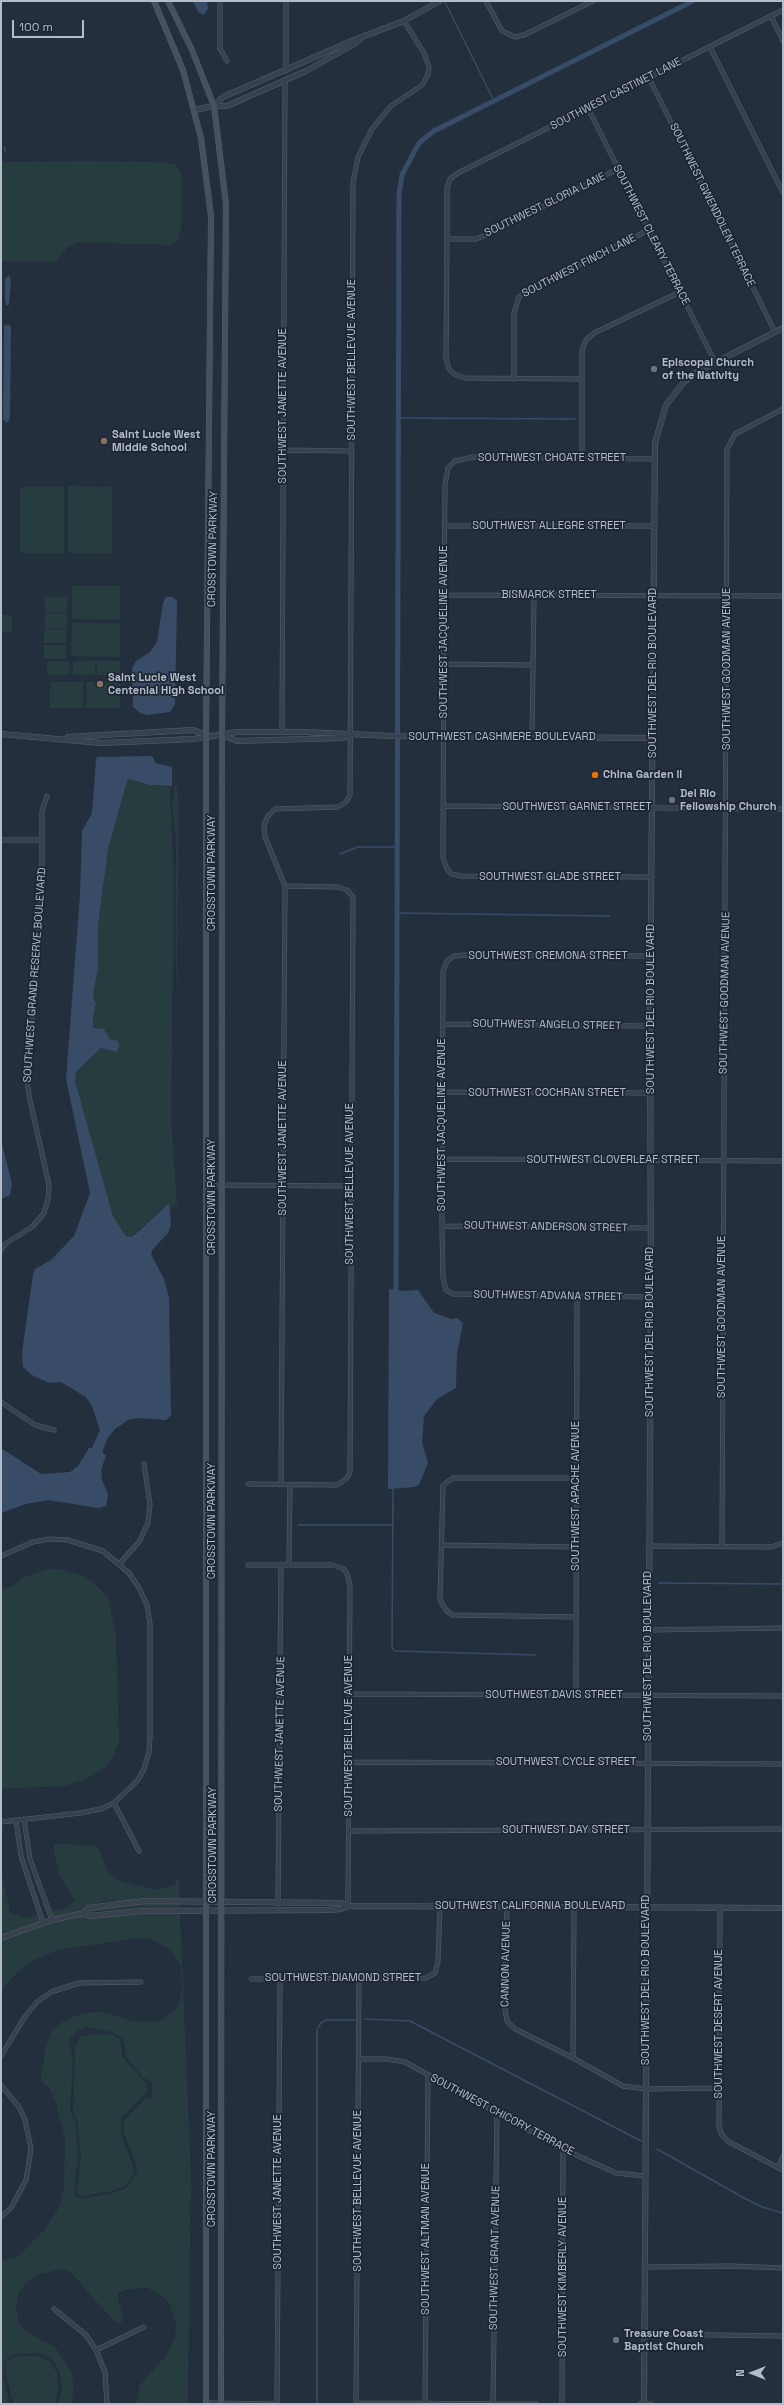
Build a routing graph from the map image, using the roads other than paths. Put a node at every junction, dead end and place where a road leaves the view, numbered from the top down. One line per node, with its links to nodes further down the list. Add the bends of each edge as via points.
1 (154, 1): 20 (main road, CROSSTOWN PARKWAY, via 182,70)
2 (168, 1): 18 (main road, CROSSTOWN PARKWAY, via 192,50)
3 (220, 1): 14 (street, via 220,49)
4 (286, 1): 15 (street)
5 (440, 1): 10 (street)
6 (486, 1): 7 (street, via 502,31 516,37)
7 (593, 1)
8 (783, 10): 9 (street, SOUTHWEST CASTINET LANE)
9 (771, 16): 12 (street); 13 (street, SOUTHWEST CASTINET LANE)
10 (404, 21): 11 (street); 33 (street, SOUTHWEST BELLEVUE AVENUE, via 424,53 429,67 428,75 422,85 392,106 372,129 358,157 353,182)
11 (360, 38): 15 (street); 17 (street, via 354,44)
12 (783, 41)
13 (710, 47): 16 (street, SOUTHWEST CASTINET LANE); 22 (street)
14 (227, 61)
15 (286, 71): 18 (street, via 224,97)
16 (649, 78): 19 (street, SOUTHWEST CASTINET LANE); 27 (street, SOUTHWEST GWENDOLEN TERRACE)
17 (286, 80): 18 (street, via 228,106); 32 (street, SOUTHWEST JANETTE AVENUE)
18 (214, 106): 20 (street); 49 (main road, CROSSTOWN PARKWAY, via 226,204)
19 (588, 108): 21 (street, SOUTHWEST CLEARY TERRACE); 24 (street, SOUTHWEST CASTINET LANE, via 458,172 450,179 447,188)
20 (194, 110): 48 (main road, CROSSTOWN PARKWAY, via 207,174 211,216)
21 (618, 169): 23 (street, SOUTHWEST CLEARY TERRACE); 24 (street, SOUTHWEST GLORIA LANE, via 486,235 476,239)
22 (783, 193)
23 (649, 230): 25 (street, SOUTHWEST CLEARY TERRACE); 29 (street, SOUTHWEST FINCH LANE, via 534,287 519,297 514,312)
24 (447, 239): 29 (street, via 447,366 454,374 465,378)
25 (680, 292): 28 (street, SOUTHWEST CLEARY TERRACE); 30 (street, via 589,337 582,350)
26 (783, 328): 27 (street, SOUTHWEST DEL RIO BOULEVARD)
27 (775, 332): 28 (street, SOUTHWEST DEL RIO BOULEVARD)
28 (715, 362): 35 (street, SOUTHWEST DEL RIO BOULEVARD, via 684,382 666,405 657,432)
29 (514, 379): 30 (street)
30 (582, 379): 34 (street)
31 (782, 411): 42 (street, SOUTHWEST GOODMAN AVENUE, via 739,431 730,440 727,449)
32 (283, 450): 33 (street); 46 (street, SOUTHWEST JANETTE AVENUE)
33 (351, 451): 50 (street, SOUTHWEST BELLEVUE AVENUE)
34 (582, 458): 35 (street, SOUTHWEST CHOATE STREET); 36 (street, SOUTHWEST CHOATE STREET, via 466,458)
35 (655, 459): 38 (street, SOUTHWEST DEL RIO BOULEVARD)
36 (451, 465): 37 (street, SOUTHWEST JACQUELINE AVENUE, via 446,473)
37 (445, 526): 38 (street, SOUTHWEST ALLEGRE STREET); 39 (street, SOUTHWEST JACQUELINE AVENUE)
38 (654, 526): 40 (street, SOUTHWEST DEL RIO BOULEVARD)
39 (444, 595): 41 (street, BISMARCK STREET); 44 (street, SOUTHWEST JACQUELINE AVENUE)
40 (654, 595): 41 (street, BISMARCK STREET); 42 (street, BISMARCK STREET); 54 (street, SOUTHWEST DEL RIO BOULEVARD)
41 (534, 596): 45 (street)
42 (727, 596): 43 (street, BISMARCK STREET); 59 (street, SOUTHWEST GOODMAN AVENUE)
43 (783, 596)
44 (444, 664): 45 (street); 51 (street, SOUTHWEST JACQUELINE AVENUE)
45 (532, 665): 52 (street)
46 (282, 732): 49 (street, SOUTHWEST CASHMERE BOULEVARD, via 237,732); 50 (street, SOUTHWEST CASHMERE BOULEVARD)
47 (1, 734): 53 (street, SOUTHWEST CASHMERE BOULEVARD)
48 (206, 735): 49 (street, SOUTHWEST CASHMERE BOULEVARD); 53 (street, SOUTHWEST CASHMERE BOULEVARD, via 193,730); 53 (street, SOUTHWEST CASHMERE BOULEVARD, via 194,739 137,743 81,742); 76 (main road, CROSSTOWN PARKWAY)
49 (222, 735): 50 (street, SOUTHWEST CASHMERE BOULEVARD, via 237,741 342,738); 77 (main road, CROSSTOWN PARKWAY)
50 (351, 735): 51 (street, SOUTHWEST CASHMERE BOULEVARD); 57 (street, SOUTHWEST BELLEVUE AVENUE, via 350,795 346,802 338,806)
51 (443, 736): 52 (street, SOUTHWEST CASHMERE BOULEVARD); 56 (street, SOUTHWEST JACQUELINE AVENUE)
52 (532, 736): 54 (street, SOUTHWEST CASHMERE BOULEVARD)
53 (61, 738)
54 (653, 738): 58 (street, SOUTHWEST DEL RIO BOULEVARD)
55 (47, 796): 62 (street, SOUTHWEST GRAND RESERVE BOULEVARD, via 42,810)
56 (443, 806): 58 (street, SOUTHWEST GARNET STREET); 63 (street, SOUTHWEST JACQUELINE AVENUE, via 443,858)
57 (284, 807): 65 (street, SOUTHWEST JANETTE AVENUE, via 275,809 264,825 265,837)
58 (653, 808): 59 (street, SOUTHWEST GARNET STREET); 64 (street, SOUTHWEST DEL RIO BOULEVARD)
59 (727, 808): 60 (street, SOUTHWEST GARNET STREET); 73 (street, SOUTHWEST GOODMAN AVENUE)
60 (783, 808)
61 (1, 840): 62 (street)
62 (42, 840): 82 (street, SOUTHWEST GRAND RESERVE BOULEVARD, via 42,892 27,1080 49,1185 48,1199 44,1213 32,1227 5,1244)
63 (449, 872): 64 (street, SOUTHWEST GLADE STREET, via 461,876)
64 (652, 877): 66 (street, SOUTHWEST DEL RIO BOULEVARD)
65 (285, 886): 78 (street, SOUTHWEST JANETTE AVENUE); 79 (street, SOUTHWEST BELLEVUE AVENUE, via 338,887 347,890 352,897)
66 (651, 956): 67 (street, SOUTHWEST CREMONA STREET, via 464,955 454,956); 69 (street, SOUTHWEST DEL RIO BOULEVARD)
67 (447, 961): 68 (street, SOUTHWEST JACQUELINE AVENUE, via 443,971)
68 (443, 1024): 69 (street, SOUTHWEST ANGELO STREET); 70 (street, SOUTHWEST JACQUELINE AVENUE)
69 (650, 1026): 71 (street, SOUTHWEST DEL RIO BOULEVARD)
70 (443, 1092): 71 (street, SOUTHWEST COCHRAN STREET); 72 (street, SOUTHWEST JACQUELINE AVENUE)
71 (650, 1093): 75 (street, SOUTHWEST DEL RIO BOULEVARD)
72 (443, 1159): 75 (street, SOUTHWEST CLOVERLEAF STREET); 80 (street, SOUTHWEST JACQUELINE AVENUE)
73 (723, 1160): 74 (street, SOUTHWEST CLOVERLEAF STREET); 75 (street, SOUTHWEST CLOVERLEAF STREET); 96 (street, SOUTHWEST GOODMAN AVENUE)
74 (783, 1161)
75 (651, 1162): 81 (street, SOUTHWEST DEL RIO BOULEVARD)
76 (207, 1185): 77 (street); 121 (main road, CROSSTOWN PARKWAY)
77 (222, 1185): 78 (street); 122 (main road, CROSSTOWN PARKWAY)
78 (283, 1185): 79 (street); 91 (street, SOUTHWEST JANETTE AVENUE)
79 (350, 1186): 92 (street, SOUTHWEST BELLEVUE AVENUE, via 350,1472 346,1479 337,1485)
80 (442, 1226): 81 (street, SOUTHWEST ANDERSON STREET); 83 (street, SOUTHWEST JACQUELINE AVENUE, via 443,1278)
81 (650, 1228): 85 (street, SOUTHWEST DEL RIO BOULEVARD)
82 (1, 1250)
83 (446, 1290): 84 (street, SOUTHWEST ADVANA STREET, via 453,1294)
84 (577, 1297): 85 (street, SOUTHWEST ADVANA STREET); 89 (street, SOUTHWEST APACHE AVENUE)
85 (651, 1298): 95 (street, SOUTHWEST DEL RIO BOULEVARD)
86 (1, 1402): 87 (street, via 35,1425)
87 (54, 1430)
88 (144, 1464): 99 (street, via 150,1504 148,1523 139,1542)
89 (576, 1478): 94 (street, via 453,1478 443,1485); 97 (street, SOUTHWEST APACHE AVENUE)
90 (248, 1484): 91 (street)
91 (281, 1484): 92 (street)
92 (290, 1484): 101 (street)
93 (783, 1543): 96 (street, via 771,1547)
94 (441, 1545): 97 (street); 103 (street, via 440,1600 452,1615)
95 (648, 1546): 96 (street); 105 (street, SOUTHWEST DEL RIO BOULEVARD)
96 (722, 1546)
97 (576, 1548): 103 (street, SOUTHWEST APACHE AVENUE)
98 (1, 1556): 99 (street, via 33,1542 49,1539 68,1540 103,1551)
99 (120, 1563): 113 (street, via 139,1588 149,1618 150,1736 144,1769 138,1780)
100 (282, 1564): 101 (street); 102 (street); 123 (street, SOUTHWEST JANETTE AVENUE)
101 (290, 1564): 106 (street, SOUTHWEST BELLEVUE AVENUE, via 333,1565 344,1569 348,1576)
102 (248, 1565)
103 (576, 1617): 107 (street, SOUTHWEST APACHE AVENUE)
104 (783, 1628): 105 (street)
105 (649, 1630): 108 (street, SOUTHWEST DEL RIO BOULEVARD)
106 (350, 1694): 107 (street, SOUTHWEST DAVIS STREET); 110 (street, SOUTHWEST BELLEVUE AVENUE)
107 (576, 1695): 108 (street, SOUTHWEST DAVIS STREET)
108 (648, 1695): 109 (street, SOUTHWEST DAVIS STREET); 111 (street, SOUTHWEST DEL RIO BOULEVARD)
109 (783, 1696)
110 (349, 1762): 111 (street, SOUTHWEST CYCLE STREET); 119 (street, SOUTHWEST BELLEVUE AVENUE)
111 (647, 1762): 112 (street, SOUTHWEST CYCLE STREET); 117 (street, SOUTHWEST DEL RIO BOULEVARD)
112 (783, 1764)
113 (114, 1803): 114 (street, via 80,1813); 120 (street)
114 (24, 1819): 115 (street); 134 (street, via 30,1859)
115 (16, 1820): 116 (street); 135 (street, via 21,1856)
116 (1, 1822)
117 (648, 1829): 118 (street, SOUTHWEST DAY STREET); 119 (street, SOUTHWEST DAY STREET); 126 (street, SOUTHWEST DEL RIO BOULEVARD)
118 (783, 1829)
119 (349, 1831): 124 (street, SOUTHWEST BELLEVUE AVENUE)
120 (139, 1851)
121 (207, 1901): 122 (street, SOUTHWEST CALIFORNIA BOULEVARD); 131 (main road, CROSSTOWN PARKWAY); 133 (street, SOUTHWEST CALIFORNIA BOULEVARD, via 125,1902 88,1908)
122 (223, 1902): 123 (street, SOUTHWEST CALIFORNIA BOULEVARD); 132 (main road, CROSSTOWN PARKWAY)
123 (278, 1904): 124 (street, SOUTHWEST CALIFORNIA BOULEVARD, via 341,1903)
124 (348, 1906): 125 (street, SOUTHWEST CALIFORNIA BOULEVARD); 132 (street, SOUTHWEST CALIFORNIA BOULEVARD, via 328,1910)
125 (440, 1906): 127 (street, SOUTHWEST CALIFORNIA BOULEVARD); 139 (street, SOUTHWEST DIAMOND STREET, via 438,1961 435,1973 426,1978)
126 (646, 1906): 128 (street, SOUTHWEST CALIFORNIA BOULEVARD); 129 (street, SOUTHWEST CALIFORNIA BOULEVARD); 147 (street, SOUTHWEST DEL RIO BOULEVARD)
127 (507, 1907): 128 (street, SOUTHWEST CALIFORNIA BOULEVARD); 142 (street, CANNON AVENUE, via 507,2021 514,2029)
128 (574, 1907): 142 (street)
129 (720, 1907): 130 (street, SOUTHWEST CALIFORNIA BOULEVARD); 146 (street, SOUTHWEST DESERT AVENUE)
130 (783, 1908)
131 (207, 1911): 132 (street, SOUTHWEST CALIFORNIA BOULEVARD); 133 (street, SOUTHWEST CALIFORNIA BOULEVARD, via 142,1911 89,1916); 164 (main road, CROSSTOWN PARKWAY)
132 (223, 1912): 165 (main road, CROSSTOWN PARKWAY)
133 (84, 1913): 134 (street, SOUTHWEST CALIFORNIA BOULEVARD)
134 (52, 1920): 135 (street, SOUTHWEST CALIFORNIA BOULEVARD)
135 (43, 1923): 136 (street, SOUTHWEST CALIFORNIA BOULEVARD)
136 (1, 1938)
137 (251, 1979): 138 (street, SOUTHWEST DIAMOND STREET)
138 (280, 1979): 139 (street, SOUTHWEST DIAMOND STREET); 166 (street, SOUTHWEST JANETTE AVENUE)
139 (359, 1979): 143 (street, SOUTHWEST BELLEVUE AVENUE)
140 (141, 1982): 141 (street, via 79,1983 51,1992 37,2002 24,2018)
141 (1, 2056)
142 (572, 2058): 147 (street, via 623,2086)
143 (359, 2059): 144 (street, SOUTHWEST CHICORY TERRACE, via 405,2062); 167 (street, SOUTHWEST BELLEVUE AVENUE)
144 (428, 2076): 148 (street, SOUTHWEST CHICORY TERRACE); 162 (street, SOUTHWEST ALTMAN AVENUE)
145 (1, 2085): 154 (street, via 26,2120 31,2149 26,2180 11,2208)
146 (718, 2088): 147 (street); 151 (street, SOUTHWEST DESERT AVENUE, via 718,2127 725,2139)
147 (645, 2089): 153 (street, SOUTHWEST DEL RIO BOULEVARD)
148 (497, 2113): 149 (street, SOUTHWEST CHICORY TERRACE); 168 (street, SOUTHWEST GRANT AVENUE)
149 (563, 2149): 153 (street, SOUTHWEST CHICORY TERRACE, via 616,2173); 170 (street, SOUTHWEST KIMBERLY AVENUE)
150 (783, 2156): 151 (street)
151 (778, 2168): 152 (street)
152 (783, 2170)
153 (645, 2176): 155 (street, SOUTHWEST DEL RIO BOULEVARD)
154 (1, 2217)
155 (646, 2267): 156 (street); 159 (street, SOUTHWEST DEL RIO BOULEVARD)
156 (783, 2268)
157 (54, 2309): 161 (street, via 86,2335)
158 (144, 2327): 161 (street)
159 (644, 2334): 160 (street); 172 (street, SOUTHWEST DEL RIO BOULEVARD)
160 (783, 2336)
161 (96, 2350): 163 (street, via 105,2372)
162 (425, 2403): 167 (street); 168 (street)
163 (107, 2404)
164 (206, 2404): 165 (street)
165 (221, 2404): 166 (street)
166 (277, 2404)
167 (356, 2404)
168 (493, 2404): 169 (street)
169 (537, 2404)
170 (562, 2404)
171 (640, 2404): 172 (street)
172 (644, 2404): 173 (street)
173 (651, 2404)

